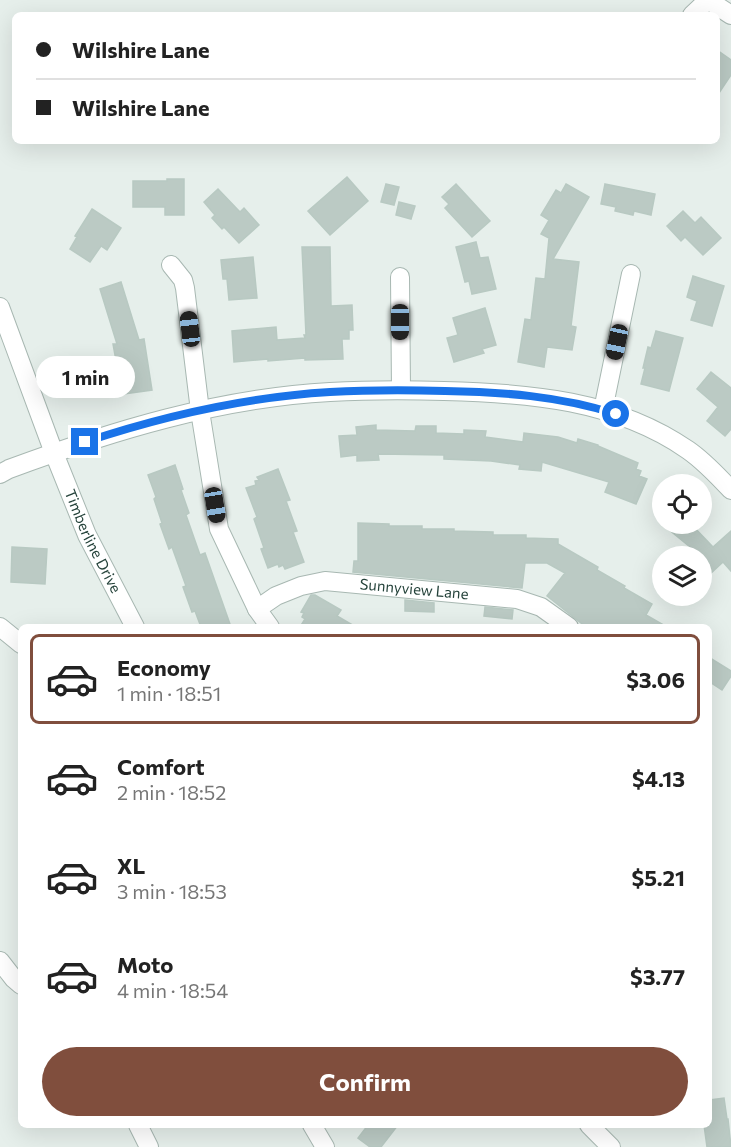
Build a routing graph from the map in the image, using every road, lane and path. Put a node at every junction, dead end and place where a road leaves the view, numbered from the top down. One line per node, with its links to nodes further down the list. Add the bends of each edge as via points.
1 (708, 0): 2 (street); 3 (street)
2 (695, 12)
3 (731, 15)
4 (171, 265): 10 (street, via 185,288)
5 (631, 274): 9 (street)
6 (400, 277): 8 (street)
7 (0, 306): 11 (street, Timberline Drive)
8 (401, 390): 9 (street, via 498,392); 10 (street, via 300,395)
9 (603, 410): 13 (street, via 661,434 688,451)
10 (200, 411): 11 (street); 14 (street, via 219,529)
11 (54, 453): 12 (street); 15 (street, Timberline Drive, via 87,535)
12 (0, 474)
13 (731, 490)
14 (258, 609): 16 (street); 17 (street, Sunnyview Lane, via 276,596 325,581 517,599 541,607)
15 (133, 624)
16 (268, 624)
17 (564, 624)
18 (0, 627): 19 (street)
19 (18, 642)
20 (0, 961): 21 (street)
21 (18, 982)
22 (140, 1128): 25 (street)
23 (314, 1128): 26 (street)
24 (592, 1128): 27 (street)
25 (149, 1147)
26 (325, 1147)
27 (611, 1147)

